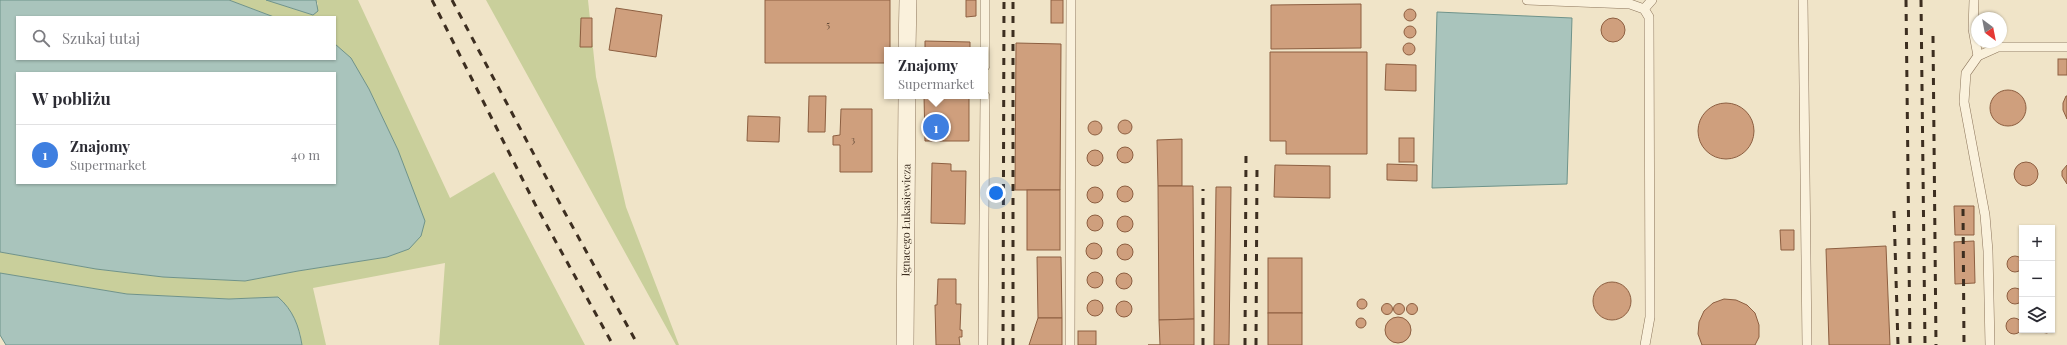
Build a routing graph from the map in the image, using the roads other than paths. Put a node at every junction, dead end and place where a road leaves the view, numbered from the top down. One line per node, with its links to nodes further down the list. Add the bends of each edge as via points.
1 (908, 0): 9 (street)
2 (986, 0): 10 (lane)
3 (1071, 0): 17 (lane)
4 (1527, 0): 8 (lane, via 1630,4)
5 (1652, 0): 8 (lane)
6 (1803, 0): 19 (lane)
7 (1974, 0): 12 (lane, via 1973,29)
8 (1644, 9): 18 (lane, via 1649,17 1650,278 1650,317)
9 (907, 47)
10 (985, 47)
11 (2067, 47): 12 (lane, via 1998,47)
12 (1978, 56): 20 (lane, via 1966,73 1964,102 1985,215)
13 (907, 99): 15 (street, Ignacego Łukasiewicza)
14 (985, 99): 16 (lane)
15 (905, 345)
16 (983, 345)
17 (1070, 345)
18 (1645, 345)
19 (1807, 345)
20 (1990, 345)

